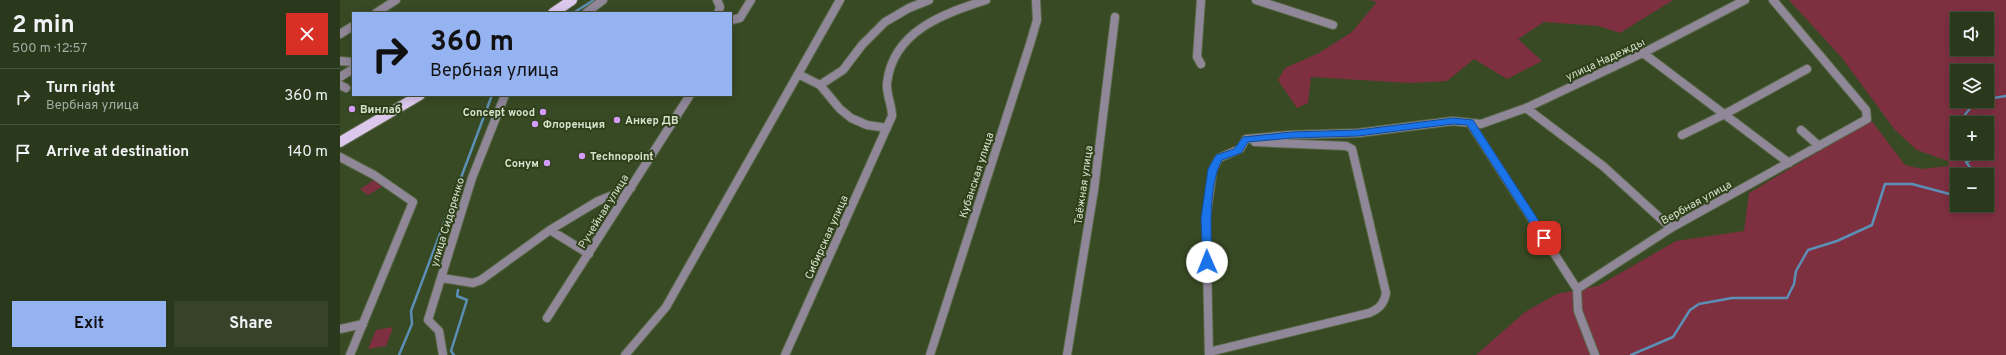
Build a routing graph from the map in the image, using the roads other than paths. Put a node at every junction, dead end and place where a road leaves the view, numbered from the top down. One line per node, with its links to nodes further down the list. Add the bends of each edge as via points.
1 (396, 0): 14 (street)
2 (572, 0): 15 (main road)
3 (603, 0): 16 (street)
4 (717, 0): 17 (street, via 720,7)
5 (752, 0): 19 (street, via 740,18)
6 (840, 0): 29 (street)
7 (930, 0): 31 (street, via 909,8 885,22 862,45 843,70)
8 (986, 0): 38 (street, Сибирская улица, via 939,16 911,33 898,51 888,75 887,92 893,106)
9 (1036, 0): 60 (street, Кубанская улица, via 1037,20 1030,44)
10 (1201, 0): 26 (street, via 1197,57)
11 (1256, 0): 20 (street)
12 (1745, 0): 23 (street, улица Надежды)
13 (1773, 0): 43 (street, Вербная улица, via 1868,116 1867,119)
14 (378, 12)
15 (554, 12)
16 (587, 12)
17 (718, 12)
18 (1115, 18): 61 (street, Таёжная улица, via 1094,190)
19 (732, 20)
20 (1333, 25)
21 (352, 27): 22 (street)
22 (340, 34)
23 (1643, 54): 35 (street, улица Надежды); 36 (street)
24 (340, 61): 25 (street)
25 (352, 62)
26 (1201, 64)
27 (1807, 69): 36 (street)
28 (352, 70): 30 (street)
29 (798, 74): 31 (street); 58 (street, via 666,307)
30 (340, 77)
31 (820, 85): 38 (street, via 851,118 867,125)
32 (418, 96): 42 (main road)
33 (505, 96): 50 (street, улица Сидоренко, via 473,174)
34 (689, 96): 46 (street, Ручейная улица)
35 (1526, 108): 37 (street, улица Надежды, via 1481,124); 47 (street, via 1603,166)
36 (1725, 114): 40 (street); 45 (street)
37 (1470, 123): 41 (street, via 1453,121 1358,133 1250,138); 51 (street)
38 (887, 128): 59 (street, Сибирская улица)
39 (1801, 130): 43 (street)
40 (1682, 135)
41 (1244, 141): 55 (street, via 1237,151 1219,158 1213,169 1206,218); 55 (street, via 1346,146 1352,150 1386,298 1383,304 1369,313)
42 (340, 142)
43 (1819, 146): 45 (street, Вербная улица)
44 (340, 157): 53 (street, via 374,175 413,202)
45 (1789, 163): 47 (street, Вербная улица)
46 (631, 188): 48 (street, via 598,201); 49 (street, Ручейная улица)
47 (1671, 228): 51 (street, Вербная улица)
48 (550, 230): 49 (street); 50 (street, via 481,280 472,283)
49 (589, 254): 52 (street, Ручейная улица)
50 (442, 278): 57 (street, улица Сидоренко, via 428,320 439,331)
51 (1577, 289): 62 (street, via 1578,311)
52 (547, 318)
53 (363, 324): 54 (street); 56 (street)
54 (340, 329)
55 (1209, 353)
56 (350, 355)
57 (443, 355)
58 (625, 355)
59 (786, 355)
60 (930, 355)
61 (1068, 355)
62 (1595, 355)

